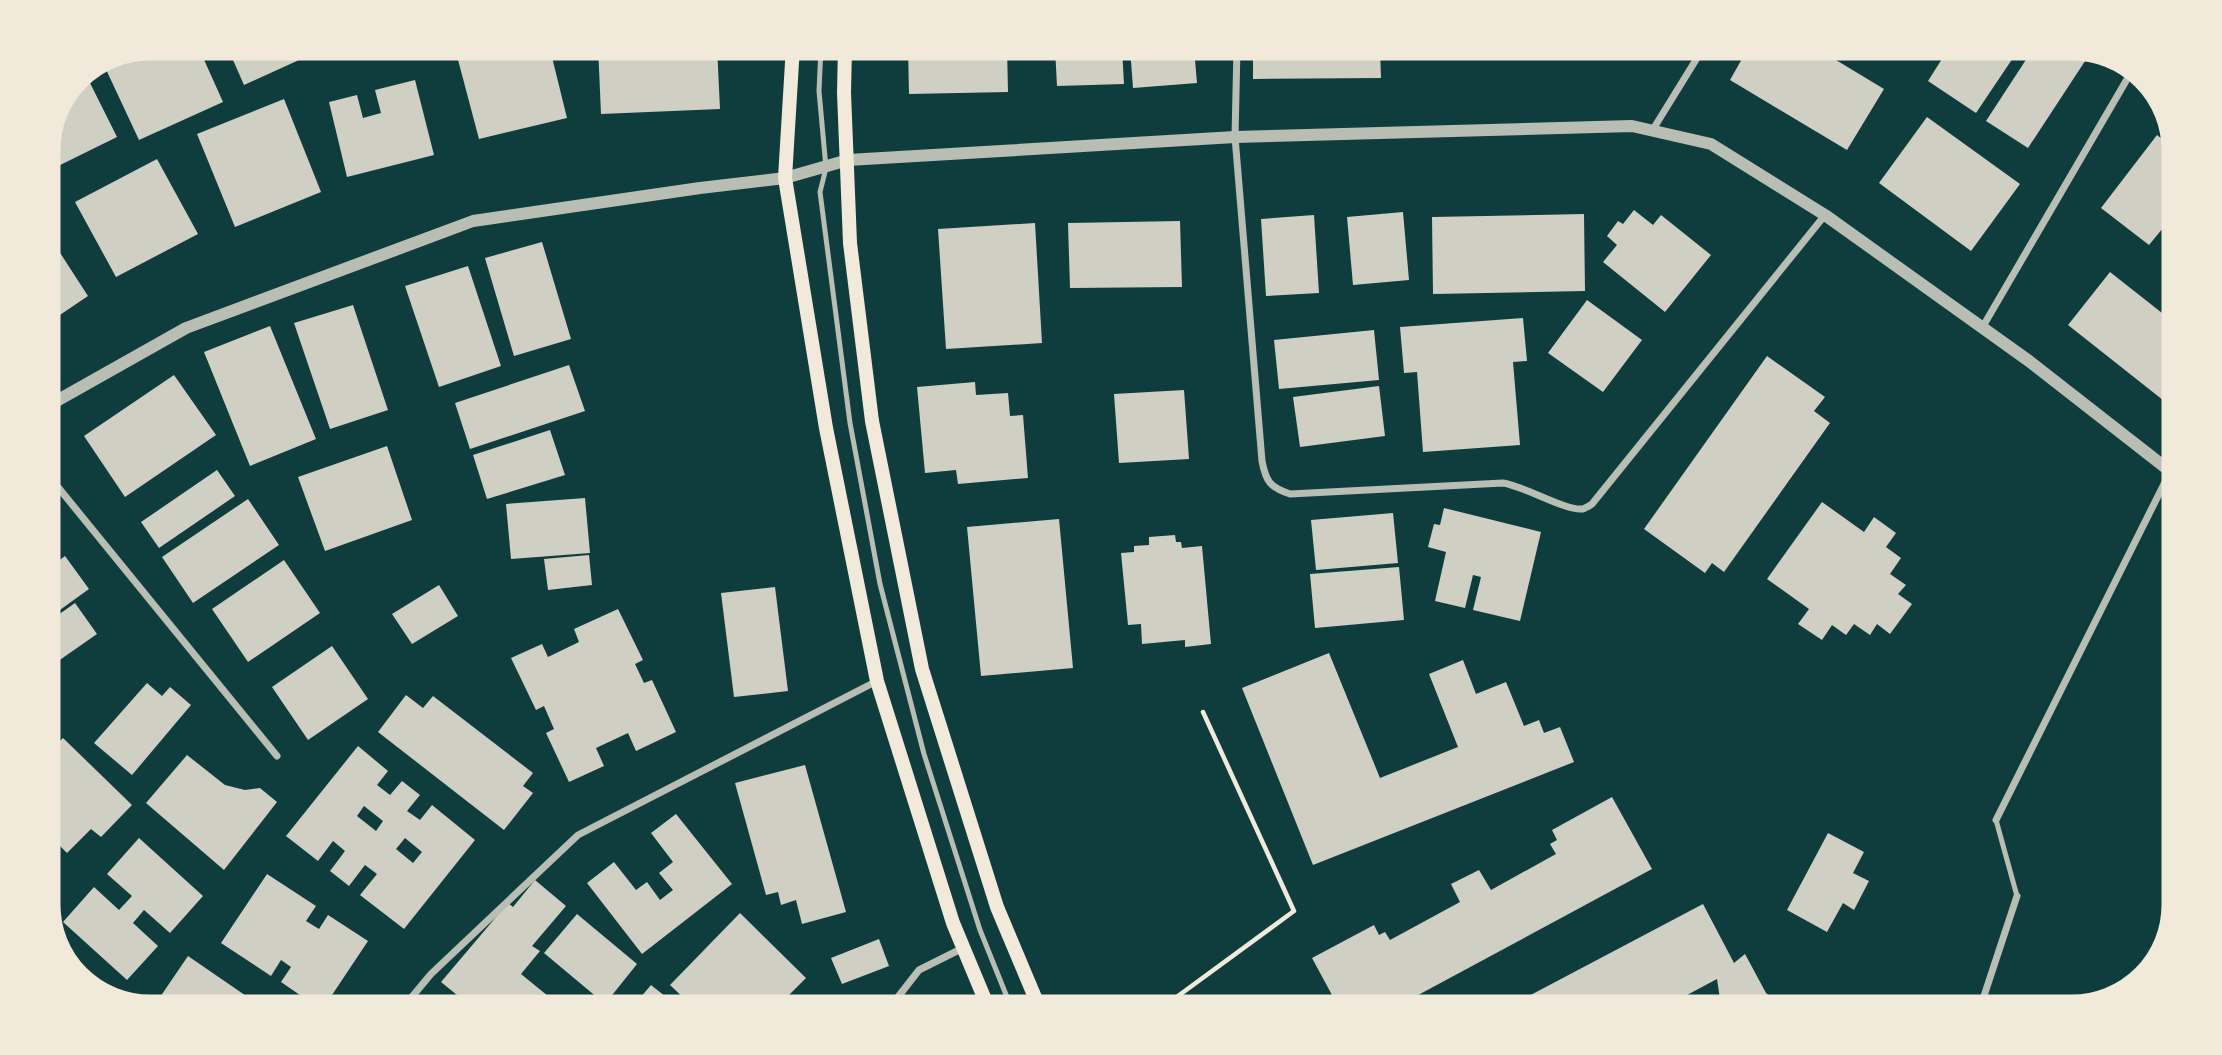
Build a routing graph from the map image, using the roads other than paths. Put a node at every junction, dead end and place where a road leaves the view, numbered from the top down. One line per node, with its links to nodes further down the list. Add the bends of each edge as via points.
1 (792, 56): 11 (main road)
2 (821, 56): 10 (lane)
3 (845, 56): 9 (main road)
4 (1237, 56): 8 (street)
5 (1698, 56): 7 (street)
6 (2129, 76): 13 (street)
7 (1652, 131): 8 (street, via 1632,126); 12 (street, via 1711,144)
8 (1235, 137): 9 (street); 12 (street, via 1262,461 1266,479 1276,490 1290,494 1503,483 1572,508 1592,505)
9 (848, 160): 10 (street); 27 (main road, via 850,243 872,421 922,669 997,907)
10 (826, 168): 11 (street); 26 (lane, via 820,192 850,423 880,584 924,754 980,930)
11 (785, 178): 14 (street, via 473,221 186,328); 18 (main road, via 826,428)
12 (1825, 215): 13 (street)
13 (1982, 328): 15 (street)
14 (56, 401)
15 (2166, 469)
16 (56, 485): 19 (street)
17 (2166, 488): 20 (street)
18 (877, 681): 22 (main road); 23 (street, via 578,835)
19 (277, 756)
20 (1996, 820): 21 (lane)
21 (2017, 896): 28 (street)
22 (963, 948): 24 (street, via 919,970); 25 (main road)
23 (410, 999)
24 (896, 999)
25 (985, 999)
26 (1008, 999)
27 (1036, 999)
28 (1983, 999)

